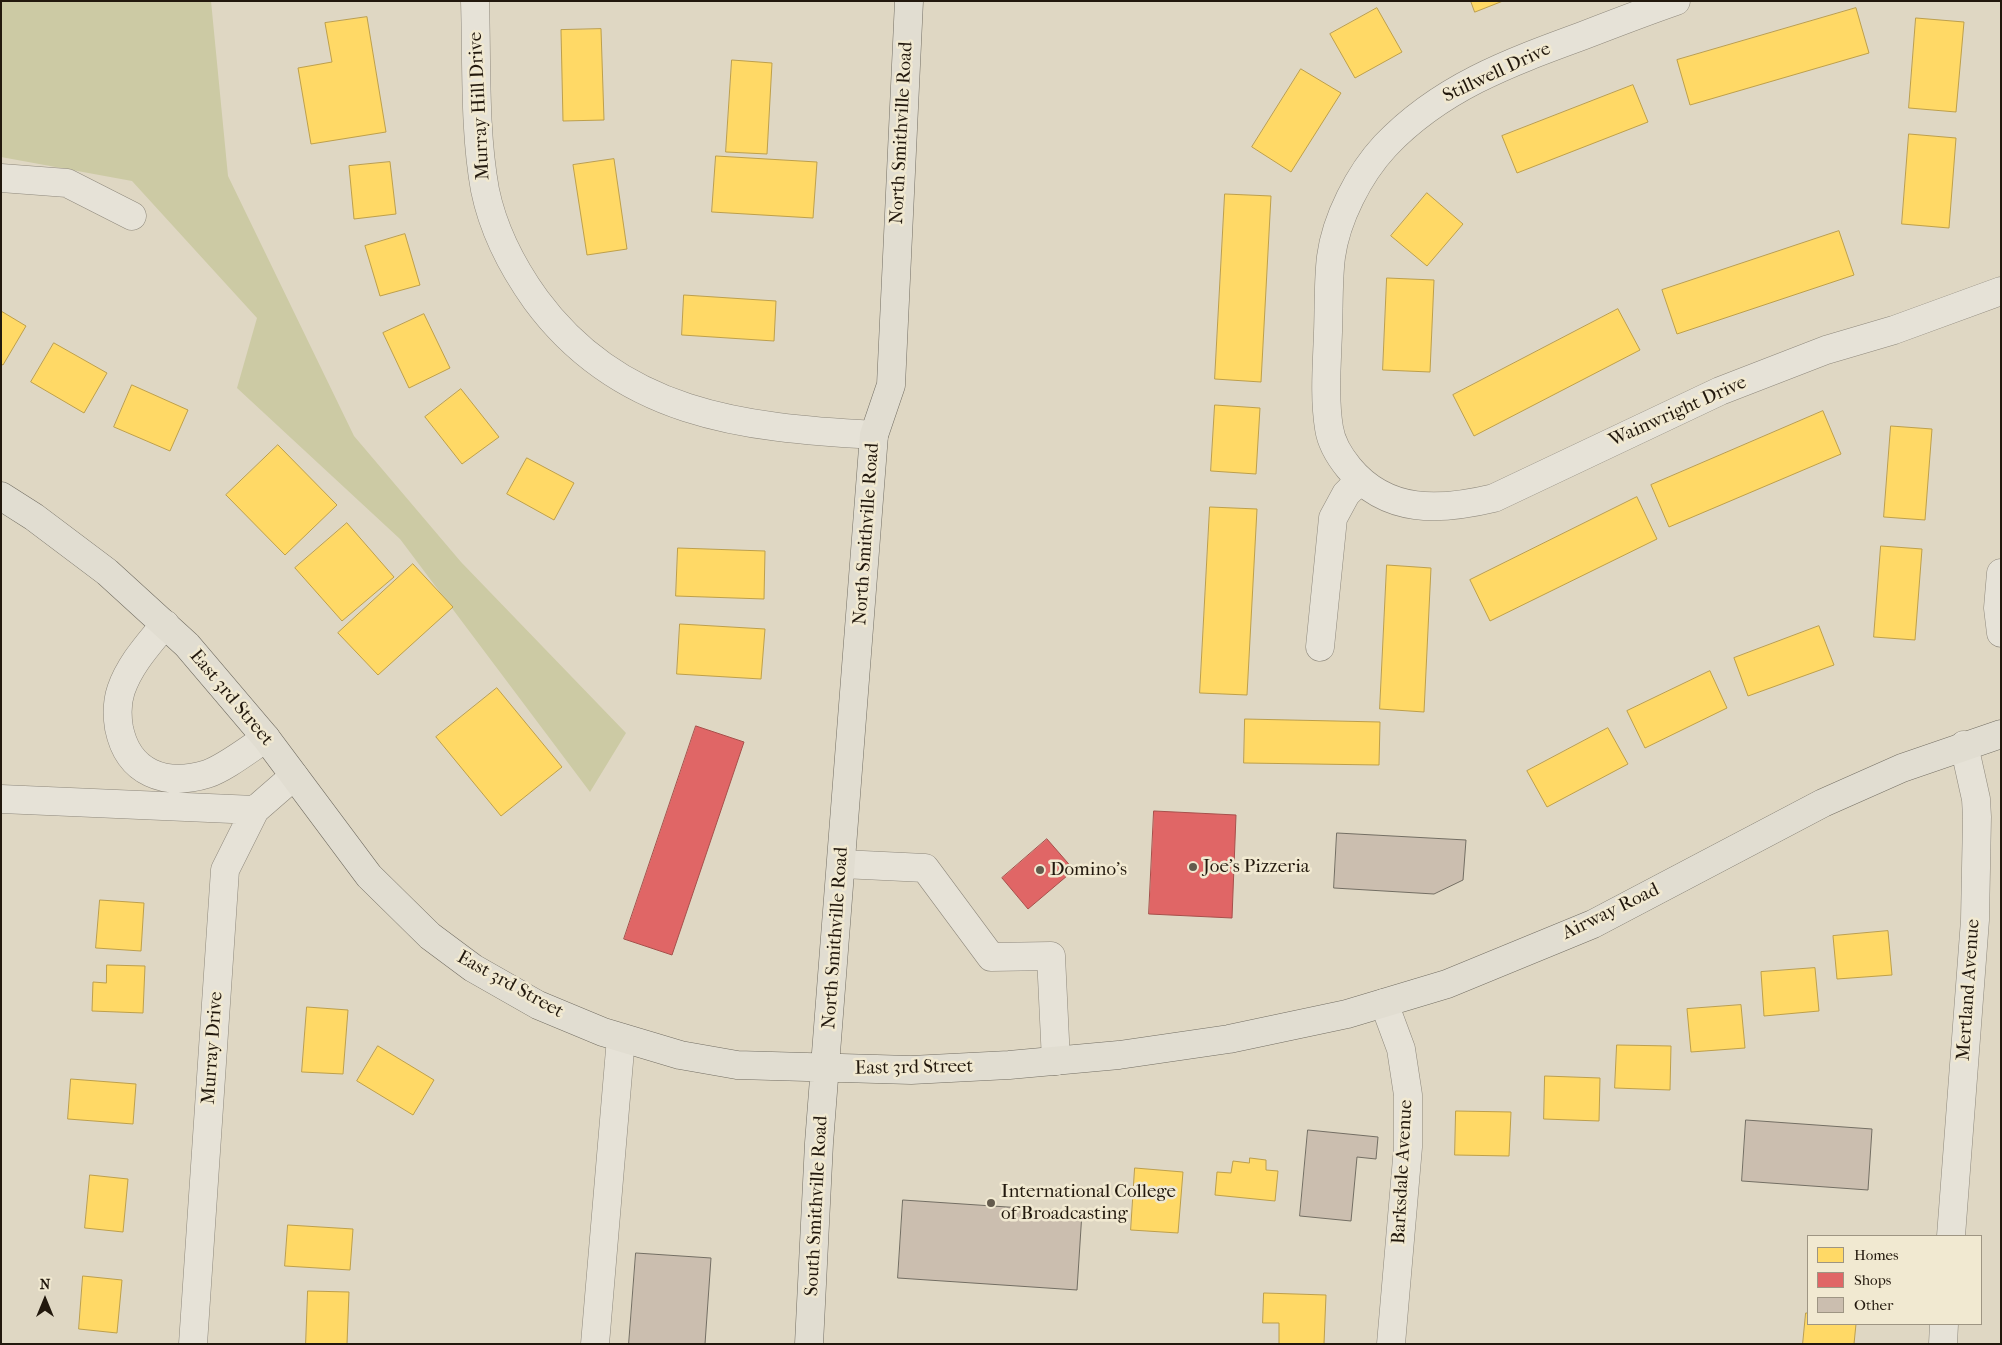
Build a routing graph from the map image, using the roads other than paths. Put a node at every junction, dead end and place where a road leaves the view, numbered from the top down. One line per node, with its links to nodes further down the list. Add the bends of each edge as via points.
1 (475, 1): 7 (street, Murray Hill Drive, via 481,158 486,192 501,238 524,283 552,321 587,356 620,378 670,403 717,418 830,433)
2 (909, 1): 7 (main road, North Smithville Road, via 891,386)
3 (1676, 1): 8 (street, Stillwell Drive, via 1529,55 1455,89 1417,115 1383,148 1358,185 1338,228 1331,258 1327,379 1329,429 1340,458)
4 (1, 178): 5 (street, via 67,182)
5 (132, 216)
6 (2001, 291): 8 (street, Wainwright Drive, via 1894,330 1826,350 1720,391 1494,498 1463,506 1427,507 1395,502)
7 (874, 435): 20 (main road, North Smithville Road)
8 (1359, 481): 13 (street, via 1346,494 1333,518)
9 (1, 496): 11 (main road, East 3rd Street, via 107,572)
10 (2001, 573): 12 (street, via 1998,608)
11 (165, 624): 15 (main road, East 3rd Street); 15 (street, via 133,663 120,692 117,718 122,744 135,762 153,775 176,780 208,774)
12 (2001, 632)
13 (1320, 647)
14 (2001, 734): 16 (main road, Airway Road)
15 (266, 738): 17 (main road, East 3rd Street)
16 (1964, 745): 21 (main road, Airway Road, via 1822,803 1592,924 1447,984); 26 (street, Mertland Avenue, via 1976,799 1975,902)
17 (294, 776): 19 (street, Murray Drive); 22 (main road, East 3rd Street, via 369,876 430,936 473,968 538,1005)
18 (1, 799): 19 (street)
19 (255, 810): 28 (street, Murray Drive, via 225,870)
20 (842, 864): 24 (street, via 925,868 992,957 1051,956); 25 (main road, North Smithville Road)
21 (1384, 1004): 23 (main road, Airway Road); 31 (street, Barksdale Avenue, via 1401,1049 1408,1095 1408,1147)
22 (621, 1038): 25 (main road, East 3rd Street, via 680,1055 737,1065); 29 (street)
23 (1205, 1043): 24 (main road, East 3rd Street)
24 (1056, 1061): 25 (main road, East 3rd Street, via 911,1070)
25 (826, 1069): 30 (main road, South Smithville Road)
26 (1951, 1235)
27 (1944, 1325): 32 (street)
28 (193, 1344)
29 (595, 1344)
30 (809, 1344)
31 (1391, 1344)
32 (1943, 1344)

